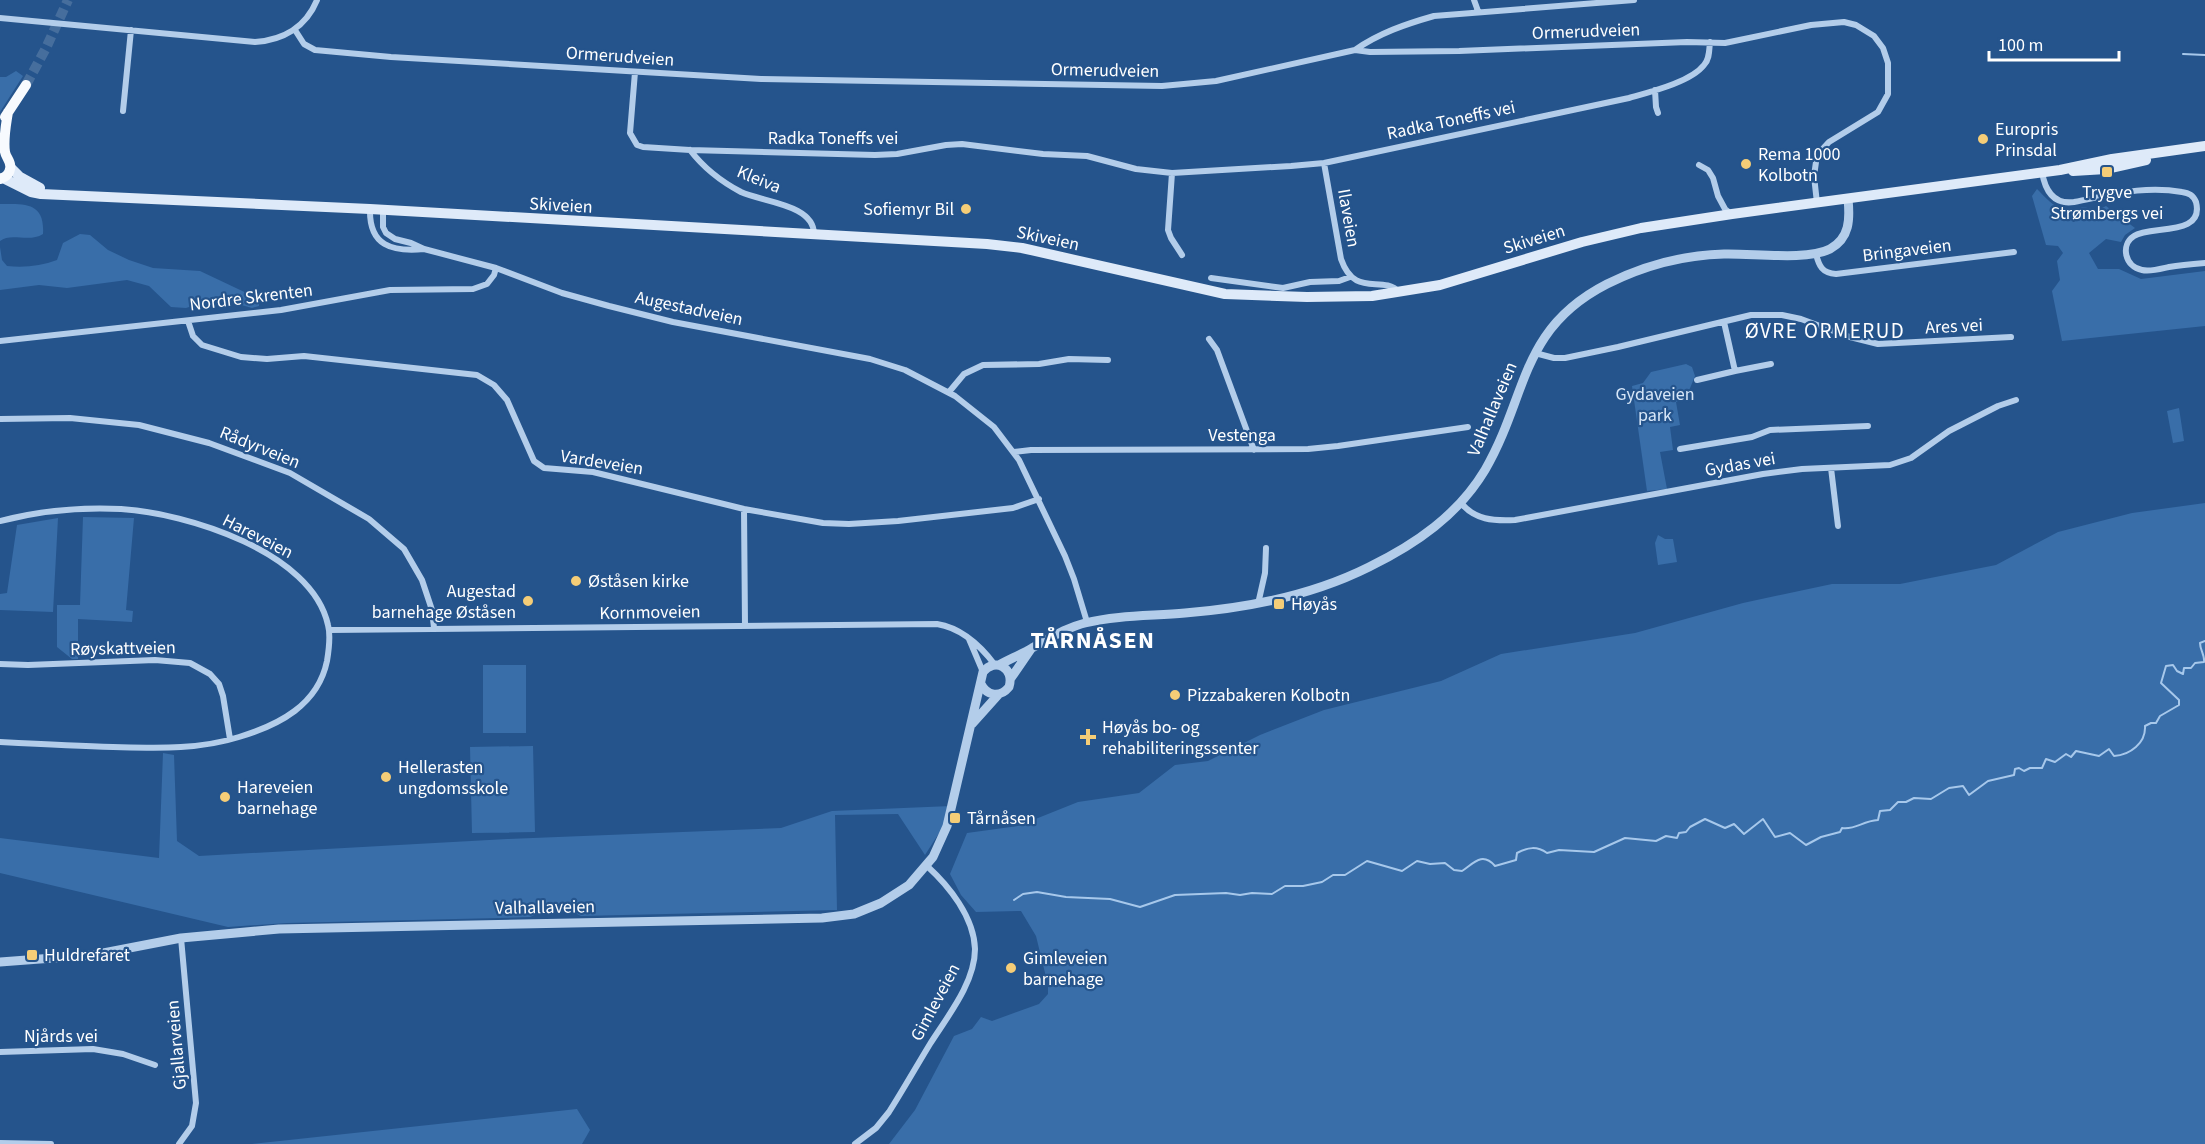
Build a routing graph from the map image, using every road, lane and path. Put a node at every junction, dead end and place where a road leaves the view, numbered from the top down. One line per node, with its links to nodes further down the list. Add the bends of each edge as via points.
1 (318, 0): 7 (street)
2 (1474, 0): 4 (street)
3 (1634, 0): 4 (street)
4 (1478, 11): 9 (street, via 1434,16 1407,24)
5 (0, 18): 6 (street)
6 (131, 30): 7 (street, via 255,42); 13 (street)
7 (295, 30): 10 (street, Ormerudveien, via 308,47 320,51)
8 (1710, 42): 9 (street, Ormerudveien, via 1459,51); 12 (street, Radka Toneffs vei, via 1704,66); 28 (street, Ormerudveien, via 1736,42 1811,25 1844,22 1863,28 1879,41 1888,63 1887,98 1878,112 1829,142 1817,155)
9 (1355, 50): 10 (street, Ormerudveien, via 1216,81 1171,86 834,81)
10 (635, 72): 18 (street, Radka Toneffs vei, via 630,133 633,140 643,147)
11 (26, 85): 14 (main road)
12 (1655, 90): 15 (street); 20 (street, Radka Toneffs vei)
13 (123, 111)
14 (8, 112): 16 (main road); 19 (main road)
15 (1658, 113)
16 (0, 123)
17 (2205, 146): 23 (main road, Skiveien)
18 (690, 150): 24 (street, Radka Toneffs vei, via 875,155 962,144 1087,156 1136,169); 32 (street, Kleiva, via 704,166 736,189 807,217)
19 (2, 155): 22 (main road)
20 (1324, 163): 24 (street, Radka Toneffs vei); 39 (street, Ilaveien, via 1341,259)
21 (1699, 165): 31 (street, via 1708,170 1725,209)
22 (11, 168): 25 (main road); 26 (main road, Skiveien, via 32,185)
23 (2043, 172): 27 (main road, Skiveien); 37 (street, via 2049,193 2062,202 2144,189 2189,193 2197,208 2193,221 2137,234 2127,245 2127,258 2142,271)
24 (1172, 173): 36 (street, via 1168,230)
25 (2, 178): 26 (main road, Skiveien, via 31,192)
26 (54, 193): 29 (main road, Skiveien)
27 (1848, 199): 28 (main road, Skiveien); 35 (street, via 1850,221 1844,236 1832,248)
28 (1817, 203): 31 (main road, Skiveien)
29 (370, 210): 30 (main road, Skiveien); 33 (street, Augestadveien, via 371,228 380,242 394,248)
30 (383, 210): 32 (main road, Skiveien); 33 (street, Augestadveien, via 382,227 386,233)
31 (1732, 214): 41 (main road, Skiveien, via 1612,234)
32 (814, 234): 41 (main road, Skiveien, via 1022,248 1225,294 1340,298)
33 (424, 249): 38 (street, Augestadveien)
34 (2014, 252): 35 (street, Bringaveien, via 1836,274 1823,270)
35 (1816, 254): 47 (street, Valhallaveien, via 1704,255 1639,270 1604,285 1575,305)
36 (1182, 255)
37 (2205, 263)
38 (496, 268): 42 (street, Nordre Skrenten, via 487,284 473,290 390,290 281,310); 52 (street, Augestadveien, via 562,293 673,322 870,359 905,370)
39 (1350, 277): 40 (street, via 1283,288); 41 (street, via 1394,288)
40 (1211, 278)
41 (1399, 293)
42 (188, 321): 46 (street, Nordre Skrenten); 63 (street, Vardeveien, via 193,336 202,345 241,357 304,356 477,375 494,385 507,400 539,466 593,472)
43 (1724, 322): 44 (street, Ares vei, via 1751,315 1782,315 1878,344); 47 (street, Ares vei, via 1565,358); 50 (street)
44 (2011, 337)
45 (1209, 339): 58 (street, via 1217,350)
46 (0, 341)
47 (1534, 352): 62 (street, Valhallaveien, via 1491,460)
48 (1108, 360): 52 (street, via 983,365 964,374)
49 (1771, 364): 50 (street)
50 (1736, 371): 51 (street)
51 (1696, 380)
52 (949, 392): 59 (street, Augestadveien, via 994,427)
53 (2016, 400): 60 (street, Gydas vei, via 1949,431 1911,458 1890,465)
54 (0, 419): 70 (street, Rådyrveien, via 70,418 140,425 209,443 290,473 369,519 404,549 422,580)
55 (1868, 426): 57 (street, Gydas vei, via 1770,430 1752,437)
56 (1468, 427): 58 (street, Vestenga, via 1338,446)
57 (1680, 449)
58 (1254, 450): 59 (street, Vestenga)
59 (1014, 452): 61 (street, Augestadveien)
60 (1831, 468): 62 (street, Gydas vei, via 1763,474 1515,520 1477,517); 65 (street)
61 (1039, 500): 63 (street, Vardeveien, via 1013,508 849,524); 68 (street, Augestadveien, via 1074,579)
62 (1461, 503): 67 (street, Valhallaveien, via 1418,540 1381,561 1324,586)
63 (744, 509): 69 (street)
64 (0, 521): 71 (street, Hareveien, via 94,508 149,513 204,526 292,570 317,600)
65 (1838, 526)
66 (1266, 548): 67 (street)
67 (1258, 604): 68 (street, Valhallaveien)
68 (1087, 622): 73 (street, Valhallaveien)
69 (745, 626): 70 (street, Kornmoveien); 72 (street, Kornmoveien, via 937,624)
70 (434, 628): 71 (street, Kornmoveien)
71 (329, 630): 81 (street, Hareveien, via 324,671 303,705 279,721)
72 (968, 638): 75 (street, Kornmoveien); 76 (street)
73 (1031, 649): 75 (street, Valhallaveien); 77 (street, Valhallaveien)
74 (0, 664): 81 (street, Røyskattveien, via 155,660 190,663 219,684)
75 (997, 665): 76 (street); 77 (street, via 1008,671)
76 (982, 672): 78 (street)
77 (1011, 678): 79 (street, via 1006,691)
78 (981, 684): 79 (street, via 987,692); 80 (street, Valhallaveien)
79 (998, 694): 80 (street, Valhallaveien)
80 (972, 724): 83 (street, Valhallaveien, via 947,826)
81 (230, 739): 82 (street, Hareveien, via 162,748)
82 (0, 742)
83 (927, 866): 84 (street, Valhallaveien, via 888,899 836,917 306,928); 91 (street, Gimleveien, via 956,898 966,916 974,943 972,967 959,996 889,1112)
84 (181, 938): 85 (street, Valhallaveien, via 93,955); 90 (street, Gjallarveien, via 196,1103 192,1126)
85 (0, 962)
86 (0, 1052): 87 (street, Njårds vei, via 93,1049)
87 (155, 1065)
88 (0, 1143): 89 (street)
89 (51, 1144)
90 (179, 1144)
91 (855, 1144)

